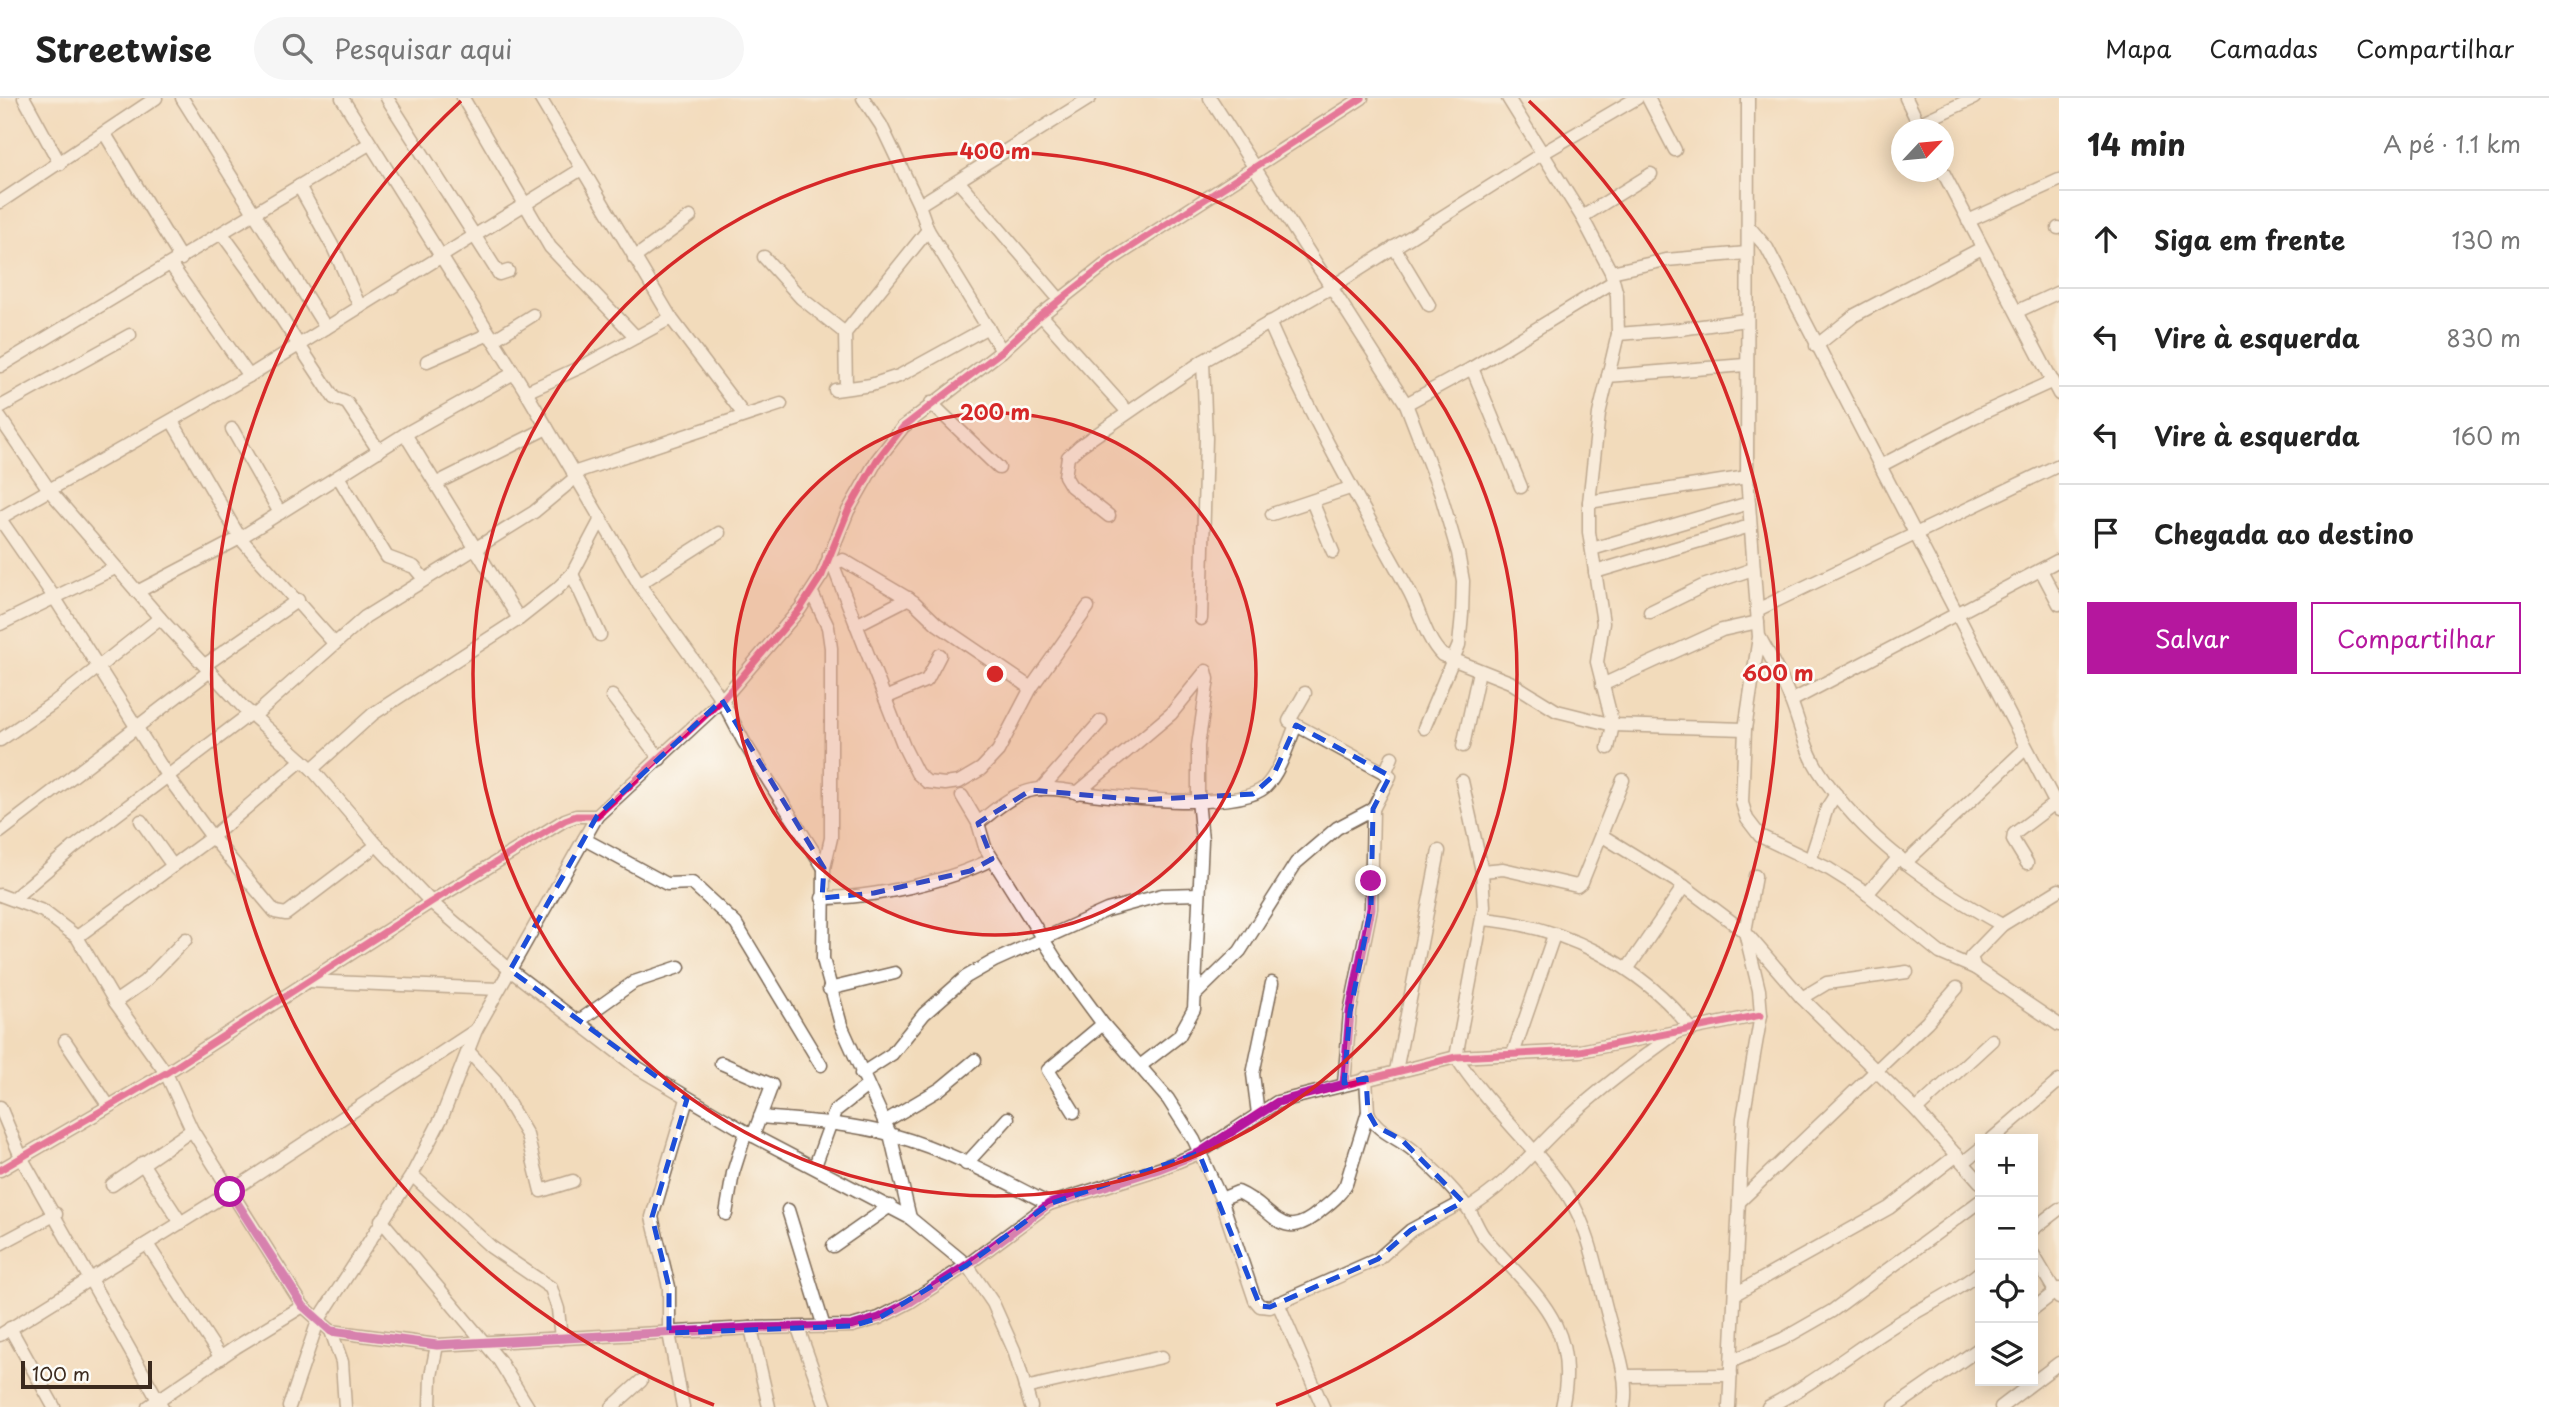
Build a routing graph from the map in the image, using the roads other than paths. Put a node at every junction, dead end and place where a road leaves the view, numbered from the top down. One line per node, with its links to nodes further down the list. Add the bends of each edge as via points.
1 (24, 98): 25 (street)
2 (156, 98): 21 (street)
3 (182, 98): 36 (street)
4 (342, 98): 22 (street)
5 (387, 98): 43 (street)
6 (463, 98): 34 (street)
7 (540, 98): 27 (street)
8 (863, 98): 35 (street)
9 (1090, 98): 30 (street)
10 (1210, 98): 26 (street)
11 (1362, 98): 26 (street)
12 (1508, 98): 24 (street)
13 (1637, 98): 18 (street)
14 (1648, 98): 23 (street)
15 (1748, 98): 40 (street)
16 (1906, 98): 19 (street)
17 (1975, 98): 20 (street)
18 (1612, 103): 24 (street)
19 (1916, 119)
20 (1935, 119)
21 (105, 134): 25 (street); 50 (street)
22 (369, 144): 32 (street); 47 (street)
23 (1675, 150)
24 (1543, 153): 38 (street); 44 (street)
25 (60, 164): 33 (street)
26 (1253, 165): 53 (street); 55 (street, via 1111,260)
27 (580, 170): 34 (street); 49 (street)
28 (1651, 174): 38 (street)
29 (2059, 180): 39 (street)
30 (958, 181): 35 (street); 55 (street)
31 (1948, 182): 39 (street)
32 (299, 186): 36 (street); 57 (street)
33 (0, 202)
34 (526, 204): 43 (street); 70 (street, via 550,247)
35 (919, 205): 41 (street)
36 (257, 214): 42 (street); 65 (street)
37 (690, 217): 49 (street)
38 (1582, 217): 52 (street)
39 (1968, 221): 45 (street)
40 (1749, 228): 46 (street); 72 (street, via 1767,248)
41 (928, 230): 64 (street); 66 (street)
42 (223, 235): 50 (street); 71 (street)
43 (474, 237): 47 (street); 51 (street, via 499,274)
44 (1394, 247): 53 (street); 56 (street)
45 (1982, 248): 58 (street); 72 (street, via 1856,315)
46 (1747, 253): 52 (street, via 1677,258); 62 (street)
47 (441, 257): 57 (street); 69 (street)
48 (764, 257): 66 (street, via 801,298)
49 (634, 258): 61 (street)
50 (176, 262): 77 (street); 80 (street)
51 (508, 271)
52 (1612, 277): 67 (street, via 1620,312); 78 (street)
53 (1331, 288): 63 (street); 86 (street)
54 (2059, 292): 58 (street)
55 (1060, 300): 60 (street)
56 (1429, 305)
57 (360, 307): 65 (street)
58 (2018, 311): 82 (street)
59 (533, 315): 69 (street)
60 (1041, 315): 73 (street); 88 (street)
61 (671, 318): 70 (street); 89 (street)
62 (1746, 320): 67 (street); 76 (street)
63 (1269, 321): 75 (street); 104 (street, via 1307,408)
64 (988, 327): 66 (street, via 899,376 841,388); 73 (street)
65 (326, 328): 71 (street)
66 (845, 332)
67 (1618, 334): 81 (street)
68 (130, 335): 87 (street)
69 (491, 337): 74 (street); 79 (street)
70 (636, 337): 83 (street)
71 (298, 345): 80 (street); 95 (street, via 334,398 347,403)
72 (1816, 346): 97 (street)
73 (1002, 351): 84 (street)
74 (427, 361)
75 (1203, 361): 88 (street); 142 (street, via 1206,438)
76 (1745, 365): 81 (street); 100 (street)
77 (0, 366)
78 (1472, 368): 86 (street); 103 (street)
79 (514, 373): 83 (street); 94 (street)
80 (249, 376): 91 (street)
81 (1608, 376): 107 (street, via 1599,414)
82 (2056, 387): 97 (street)
83 (526, 392): 92 (street)
84 (931, 403): 98 (street); 121 (street, via 903,427 877,460)
85 (781, 404): 89 (street)
86 (1406, 404): 149 (street, via 1440,492 1460,563 1462,614 1459,645)
87 (0, 407)
88 (1127, 411): 111 (street, via 1080,446 1064,465 1071,486)
89 (744, 415): 99 (street)
90 (0, 418): 105 (street)
91 (172, 421): 105 (street); 117 (street)
92 (547, 428): 99 (street); 102 (street)
93 (232, 429): 109 (street)
94 (405, 434): 95 (street); 102 (street)
95 (379, 451): 101 (street)
96 (2059, 465): 116 (street)
97 (1880, 466): 116 (street)
98 (999, 468)
99 (574, 475): 113 (street); 118 (street, via 534,512)
100 (1747, 477): 107 (street); 108 (street)
101 (339, 478): 109 (street); 128 (street, via 387,557 414,567)
102 (437, 483): 118 (street)
103 (1521, 487)
104 (1350, 488): 106 (street); 149 (street, via 1417,606 1435,648)
105 (50, 491): 112 (street); 123 (street)
106 (1312, 501): 110 (street); 120 (street)
107 (1590, 502): 119 (street)
108 (1749, 503): 114 (street); 119 (street)
109 (280, 513): 117 (street)
110 (1272, 514)
111 (1109, 516)
112 (0, 519): 132 (street)
113 (601, 519): 127 (street); 129 (street)
114 (1751, 526): 124 (street); 126 (street)
115 (719, 533): 129 (street)
116 (1913, 535): 138 (street); 139 (street)
117 (240, 538): 130 (street); 134 (street)
118 (474, 548): 128 (street); 141 (street)
119 (1592, 549): 126 (street)
120 (1333, 552)
121 (831, 560): 131 (street); 133 (street, via 843,560); 144 (street)
122 (2059, 560): 125 (street)
123 (115, 568): 130 (street); 132 (street)
124 (1753, 569): 137 (street, via 1703,586); 139 (street)
125 (2041, 570): 135 (street); 138 (street)
126 (1595, 572): 153 (street, via 1603,623 1597,662)
127 (572, 574): 141 (street); 145 (street)
128 (424, 579): 147 (street)
129 (639, 584): 158 (street)
130 (137, 592): 140 (street)
131 (812, 593): 158 (street); 200 (street, via 828,626 831,648 831,838)
132 (54, 597): 143 (street); 150 (street)
133 (909, 598): 144 (street); 154 (street, via 937,624)
134 (298, 600): 147 (street); 151 (street)
135 (2059, 604)
136 (1088, 607): 154 (street)
137 (1650, 612)
138 (1957, 612): 159 (street); 170 (street)
139 (1758, 616): 146 (street); 153 (street)
140 (160, 618): 150 (street); 151 (street)
141 (519, 619): 174 (street, via 373,714)
142 (1201, 620)
143 (0, 624)
144 (856, 625): 157 (street)
145 (600, 635)
146 (1759, 637): 159 (street); 166 (street)
147 (334, 643): 160 (street)
148 (940, 655): 157 (street, via 927,680)
149 (1452, 661): 152 (street); 164 (street)
150 (97, 667): 165 (street); 167 (street)
151 (207, 668): 160 (street); 165 (street)
152 (1479, 671): 163 (street, via 1510,682 1558,711); 168 (street)
153 (1602, 685): 163 (street)
154 (1031, 688): 157 (street, via 990,760 959,782 945,784 927,782 917,773)
155 (1305, 693): 162 (street, via 1289,721)
156 (612, 696): 172 (street)
157 (885, 698)
158 (722, 699): 172 (street); 200 (street)
159 (1791, 701): 181 (street, via 1818,769)
160 (253, 715): 173 (street); 176 (street)
161 (1101, 721): 179 (street)
162 (1296, 725): 175 (street); 183 (street, via 1265,786 1242,797)
163 (1613, 725): 166 (street); 169 (street)
164 (1424, 728)
165 (134, 729): 176 (street); 189 (street)
166 (1745, 729): 197 (street, via 1742,803 1747,819 1760,836)
167 (0, 740)
168 (1463, 746)
169 (1608, 748)
170 (2026, 748): 184 (street); 196 (street)
171 (1392, 757): 175 (street)
172 (660, 759): 186 (street)
173 (302, 760): 174 (street); 191 (street)
174 (312, 769): 193 (street)
175 (1385, 773): 185 (street, via 1390,776)
176 (167, 777): 191 (street); 207 (street)
177 (1623, 780): 190 (street)
178 (1462, 781): 201 (street)
179 (1041, 789): 180 (street); 188 (street, via 1019,794)
180 (1077, 793): 183 (street); 183 (street, via 1171,714 1206,671)
181 (1836, 794): 196 (street); 197 (street)
182 (962, 796): 188 (street)
183 (1198, 800): 205 (street, via 1202,840)
184 (2057, 807): 198 (street, via 2014,834)
185 (1373, 809): 228 (street, via 1337,828 1296,863 1240,951); 253 (street, via 1371,908 1350,1012)
186 (597, 816): 192 (street); 209 (street, via 565,820)
187 (141, 821): 199 (street)
188 (978, 823): 195 (street)
189 (0, 832)
190 (1601, 835): 201 (street, via 1577,886 1503,869); 203 (street)
191 (212, 837): 193 (street, via 282,916); 199 (street)
192 (584, 839): 220 (street); 245 (street, via 667,884 692,883 715,903 741,933)
193 (377, 845): 209 (street)
194 (1439, 851): 247 (street)
195 (992, 859): 208 (street, via 961,874 860,895); 215 (street)
196 (1902, 860): 206 (street); 211 (street, via 1947,896)
197 (1810, 861): 206 (street)
198 (2027, 863)
199 (173, 866): 214 (street)
200 (824, 868): 208 (street)
201 (1482, 871): 210 (street)
202 (1755, 876): 212 (street)
203 (1684, 886): 212 (street); 218 (street)
204 (2059, 890): 211 (street)
205 (1199, 894): 215 (street, via 1147,897); 228 (street)
206 (1867, 894): 219 (street, via 1940,953)
207 (6, 897): 214 (street, via 43,911)
208 (822, 898): 227 (street, via 823,959)
209 (432, 902): 220 (street); 223 (street)
210 (1482, 919): 213 (street, via 1516,921); 242 (street)
211 (2002, 925): 219 (street, via 1972,957)
212 (1745, 932): 229 (street); 231 (street)
213 (1554, 935): 218 (street); 241 (street)
214 (77, 937): 230 (street)
215 (1042, 937): 233 (street); 250 (street, via 966,977 924,1014 892,1054)
216 (186, 939): 230 (street, via 144,982)
217 (679, 967): 232 (street, via 625,987)
218 (1628, 968): 236 (street)
219 (1975, 968): 234 (street)
220 (510, 970): 226 (street); 232 (street)
221 (1907, 972): 229 (street, via 1827,983)
222 (895, 973): 227 (street)
223 (308, 981): 226 (street); 249 (street)
224 (1272, 983): 261 (street, via 1253,1074)
225 (1957, 988): 248 (street)
226 (498, 989): 235 (street)
227 (830, 989): 250 (street)
228 (1196, 994): 246 (street, via 1190,1021 1179,1036)
229 (1802, 998): 248 (street)
230 (115, 1002): 249 (street)
231 (1761, 1015): 236 (street); 284 (street, via 1743,1118)
232 (579, 1021): 255 (street, via 638,1069)
233 (1103, 1024): 246 (street); 259 (street, via 1048,1070)
234 (2059, 1024)
235 (476, 1030): 240 (street); 282 (street)
236 (1692, 1030): 237 (street)
237 (1678, 1032): 241 (street, via 1580,1051); 271 (street, via 1619,1073)
238 (1992, 1040): 258 (street)
239 (65, 1041): 256 (street)
240 (469, 1052): 278 (street); 280 (street, via 495,1080 527,1135 541,1191)
241 (1513, 1054): 242 (street)
242 (1456, 1057): 247 (street); 271 (street)
243 (975, 1060): 265 (street)
244 (721, 1063): 262 (street, via 771,1083)
245 (821, 1065)
246 (1140, 1066): 270 (street, via 1175,1109)
247 (1396, 1071): 251 (street)
248 (1876, 1071): 258 (street); 284 (street)
249 (166, 1073): 256 (street); 266 (street)
250 (860, 1074): 254 (street)
251 (1366, 1079): 253 (street); 260 (street)
252 (2059, 1080): 268 (street)
253 (1344, 1084): 261 (street, via 1278,1102)
254 (867, 1086): 264 (street, via 839,1106); 265 (street)
255 (687, 1100): 267 (street); 315 (street, via 652,1217 669,1287)
256 (108, 1105): 272 (street)
257 (0, 1107): 272 (street)
258 (1916, 1110): 273 (street)
259 (1074, 1112)
260 (1368, 1112): 283 (street, via 1342,1193 1308,1222 1282,1224 1238,1192); 286 (street, via 1376,1126 1402,1140)
261 (1258, 1114): 270 (street)
262 (760, 1117): 264 (street); 267 (street)
263 (1007, 1118): 275 (street)
264 (830, 1123): 265 (street); 276 (street)
265 (887, 1128): 275 (street); 293 (street)
266 (192, 1130): 274 (street); 282 (street)
267 (750, 1134): 276 (street); 292 (street, via 733,1173)
268 (1998, 1134)
269 (1975, 1151): 273 (street)
270 (1199, 1153): 283 (street); 285 (street)
271 (1535, 1153): 286 (street, via 1501,1186); 325 (street, via 1570,1199 1584,1231)
272 (21, 1157): 277 (street); 291 (street)
273 (1961, 1158): 279 (street); 305 (street, via 1889,1208)
274 (142, 1163): 281 (street); 295 (street)
275 (967, 1164): 285 (street)
276 (815, 1166): 288 (street)
277 (0, 1170)
278 (412, 1175): 294 (street); 316 (street, via 491,1247 551,1288)
279 (1975, 1176)
280 (573, 1181)
281 (112, 1185)
282 (230, 1192): 295 (street); 307 (street)
283 (1221, 1199): 306 (street, via 1255,1300 1261,1306)
284 (1740, 1201): 305 (street)
285 (1049, 1204): 301 (street)
286 (1465, 1205): 306 (street, via 1411,1230 1378,1259); 340 (street, via 1484,1237 1550,1311 1560,1331 1566,1350)
287 (1975, 1205): 322 (street, via 1832,1311)
288 (890, 1206): 293 (street); 299 (street)
289 (2059, 1209): 296 (street)
290 (788, 1210): 310 (street)
291 (56, 1214): 297 (street); 303 (street)
292 (726, 1214)
293 (910, 1217): 301 (street)
294 (381, 1220): 309 (street); 317 (street)
295 (181, 1223): 298 (street)
296 (2038, 1225)
297 (0, 1244)
298 (147, 1244): 303 (street); 321 (street)
299 (833, 1246)
300 (2037, 1260): 304 (street)
301 (967, 1265): 310 (street, via 879,1318 852,1326); 327 (street, via 993,1303)
302 (1975, 1276): 343 (street)
303 (91, 1278): 314 (street); 328 (street)
304 (2058, 1293): 308 (street)
305 (1735, 1294): 322 (street)
306 (1278, 1303): 339 (street)
307 (303, 1306): 309 (street); 321 (street)
308 (2038, 1306)
309 (318, 1321): 313 (street); 330 (street)
310 (824, 1327): 312 (street)
311 (751, 1328): 312 (street); 315 (street); 336 (street)
312 (798, 1328): 337 (street)
313 (331, 1331): 318 (street); 331 (street, via 342,1362)
314 (5, 1332): 329 (street)
315 (669, 1333): 316 (street); 335 (street)
316 (561, 1339): 317 (street)
317 (485, 1344): 318 (street); 333 (street)
318 (437, 1345): 332 (street)
319 (1975, 1351): 344 (street)
320 (1162, 1357): 327 (street)
321 (221, 1358): 328 (street)
322 (1732, 1361): 324 (street)
323 (2059, 1363): 345 (street)
324 (1731, 1375): 325 (street); 342 (street)
325 (1625, 1376): 341 (street)
326 (641, 1381): 334 (street)
327 (1025, 1388): 338 (street)
328 (156, 1405)
329 (54, 1407)
330 (289, 1407)
331 (345, 1407)
332 (430, 1407)
333 (528, 1407)
334 (612, 1407)
335 (683, 1407)
336 (769, 1407)
337 (826, 1407)
338 (1031, 1407)
339 (1323, 1407)
340 (1562, 1407)
341 (1624, 1407)
342 (1729, 1407)
343 (1768, 1407)
344 (1895, 1407)
345 (2001, 1407)

